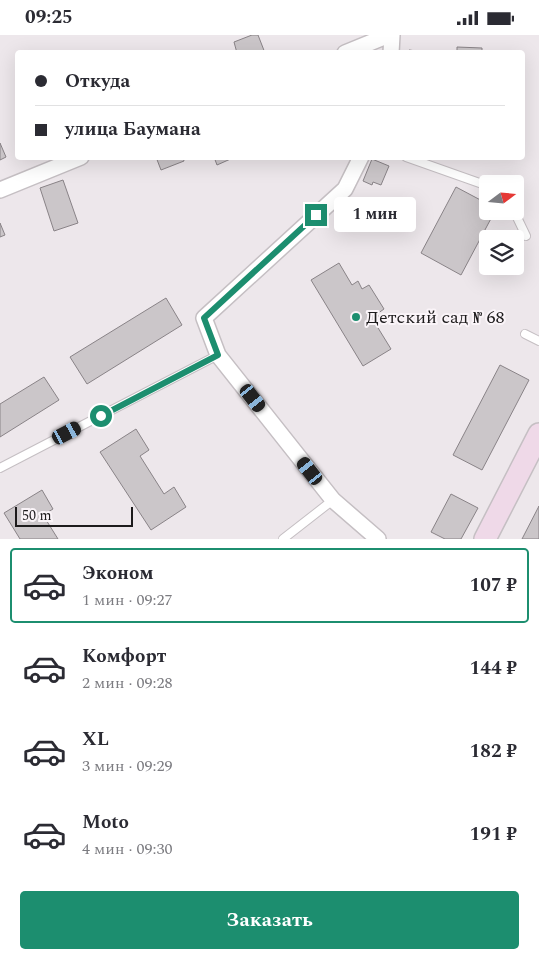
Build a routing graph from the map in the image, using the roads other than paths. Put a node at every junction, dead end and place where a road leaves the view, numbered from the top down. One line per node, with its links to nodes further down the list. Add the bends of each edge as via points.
1 (391, 35): 2 (street); 3 (street)
2 (353, 50)
3 (391, 50)
4 (75, 160): 8 (street)
5 (359, 160): 13 (street, via 345,189 204,318)
6 (414, 160): 7 (lane)
7 (479, 183)
8 (0, 190)
9 (518, 220): 10 (lane)
10 (526, 236)
11 (525, 334): 12 (lane)
12 (539, 341)
13 (218, 355): 15 (lane); 16 (street)
14 (539, 434): 19 (main road)
15 (0, 469)
16 (333, 501): 17 (lane); 18 (street)
17 (283, 539)
18 (378, 539)
19 (485, 539)

